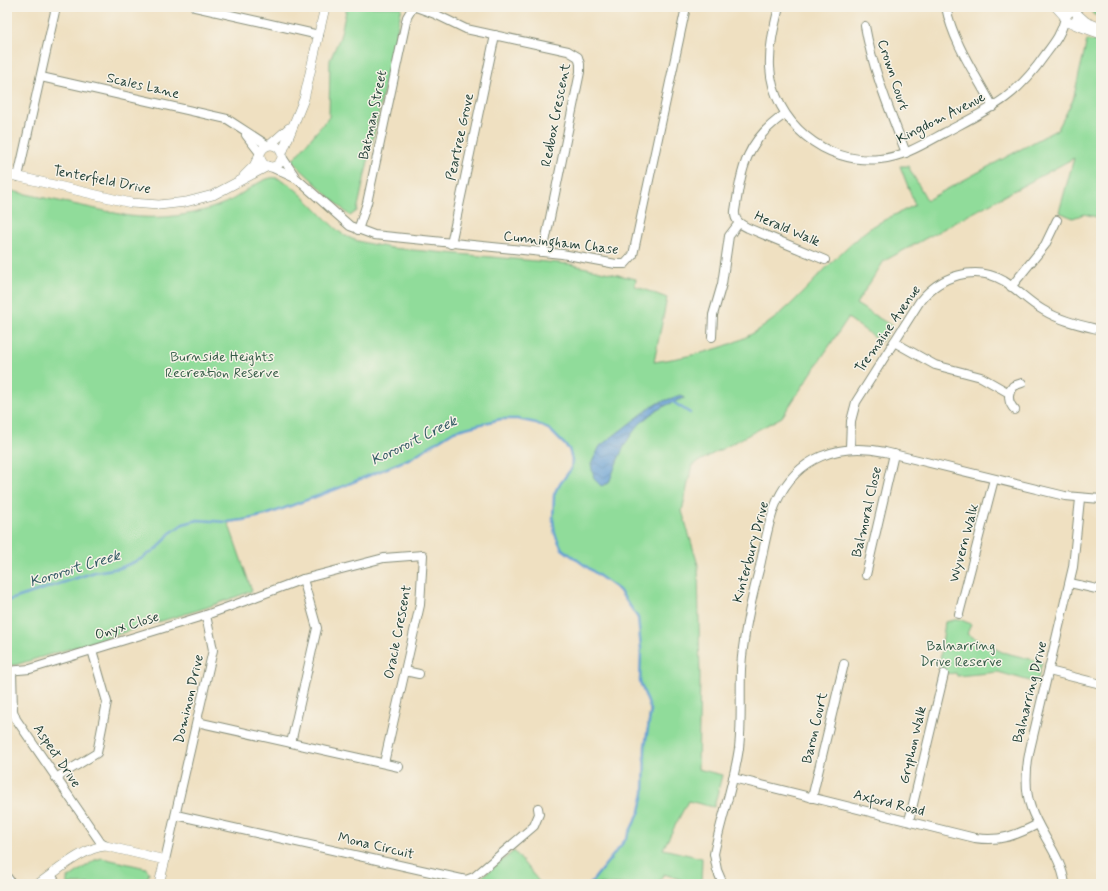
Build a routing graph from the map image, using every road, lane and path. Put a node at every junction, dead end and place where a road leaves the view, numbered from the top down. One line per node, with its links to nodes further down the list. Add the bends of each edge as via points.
1 (56, 7): 15 (street)
2 (195, 7): 13 (street)
3 (325, 7): 13 (street)
4 (414, 7): 14 (street, Redbox Crescent, via 435,14 459,27); 31 (street, Batman Street, via 407,17 367,203)
5 (686, 7): 33 (street, Cunningham Chase, via 631,258 625,264 616,264)
6 (779, 7): 17 (street, Kingdom Avenue, via 770,48 770,68 775,91)
7 (946, 7): 16 (street, via 958,42)
8 (1056, 7): 9 (street)
9 (1070, 17): 11 (street); 12 (street); 16 (street, Kingdom Avenue, via 1031,76 1014,93)
10 (865, 26): 21 (street, Crown Court, via 870,55 880,87)
11 (1101, 28)
12 (1101, 34)
13 (319, 35): 19 (street, via 304,99)
14 (495, 35): 32 (street, Peartree Grove); 33 (street, Redbox Crescent, via 573,52 580,60 580,72)
15 (40, 77): 18 (street, Scales Lane, via 221,117 232,120); 26 (street)
16 (993, 107): 21 (street, Kingdom Avenue)
17 (785, 114): 21 (street, Kingdom Avenue, via 810,140 840,155 874,160); 30 (street, via 762,132 750,149 734,211)
18 (238, 126): 20 (street, Scales Lane); 22 (street, Scales Lane)
19 (292, 126): 20 (street); 23 (street)
20 (269, 145): 22 (street); 23 (street, via 278,147)
21 (906, 153)
22 (260, 155): 24 (street, via 262,163); 28 (street, Tenterfield Drive, via 254,166)
23 (282, 155): 24 (street, via 279,163); 27 (street, Cunningham Chase)
24 (269, 166): 27 (street, Cunningham Chase); 28 (street, Tenterfield Drive)
25 (7, 174): 26 (street, Tenterfield Drive)
26 (18, 177): 28 (street, Tenterfield Drive, via 131,203 159,205 199,199)
27 (297, 179): 31 (street, Cunningham Chase, via 339,218)
28 (237, 183)
29 (1057, 220): 35 (street, via 1045,245)
30 (739, 223): 34 (street, Herald Walk); 37 (street, via 729,236 722,284 713,315)
31 (358, 230): 32 (street, Cunningham Chase, via 393,238)
32 (451, 244): 33 (street, Cunningham Chase)
33 (543, 252)
34 (825, 260)
35 (1011, 287): 36 (street, Tremaine Avenue, via 1055,316); 38 (street, Tremaine Avenue, via 994,277 980,273 962,274 946,279 925,295)
36 (1101, 330)
37 (712, 337)
38 (894, 342): 40 (street, via 935,365 981,377); 42 (street, Tremaine Avenue, via 856,402 851,421)
39 (1022, 383): 40 (street, via 1013,386)
40 (1009, 393): 41 (street, via 1010,402)
41 (1016, 410)
42 (850, 448): 43 (street, Kinterbury Drive); 68 (street, Kinterbury Drive, via 822,456 800,469 783,490 774,510 745,631 739,746)
43 (894, 454): 44 (street, Kinterbury Drive); 49 (street, Balmoral Close)
44 (994, 479): 45 (street, Kinterbury Drive); 53 (street, Wyvern Walk)
45 (1080, 499): 46 (street, Kinterbury Drive); 51 (street, Balnarring Drive)
46 (1101, 499)
47 (423, 555): 48 (street); 50 (street, via 384,558); 58 (street, Oracle Crescent, via 420,605)
48 (432, 558)
49 (866, 575)
50 (303, 579): 54 (street, Onyx Close); 64 (street, via 317,628)
51 (1070, 583): 52 (street); 59 (street, Balnarring Drive)
52 (1101, 590)
53 (959, 614)
54 (206, 615): 55 (street, Onyx Close); 63 (street, Dominon Drive, via 213,650)
55 (92, 650): 57 (street, Onyx Close, via 30,669); 67 (street, via 107,702 97,753)
56 (844, 664): 69 (street, Baron Court)
57 (9, 671): 67 (street, Aspect Drive, via 16,719)
58 (405, 671): 60 (street); 65 (street, Oracle Crescent)
59 (1049, 671): 62 (street); 73 (street, Balnarring Drive, via 1026,774 1028,796)
60 (420, 674)
61 (944, 674): 72 (street, Gryphon Walk)
62 (1101, 684)
63 (197, 722): 64 (street); 71 (street, Dominon Drive)
64 (291, 743): 65 (street)
65 (384, 763): 66 (street)
66 (399, 767)
67 (56, 778): 74 (street, Aspect Drive, via 101,843)
68 (733, 778): 69 (street, Axford Road); 82 (street, Kinterbury Drive, via 714,854)
69 (812, 798): 72 (street, Axford Road)
70 (538, 808): 71 (street, Mona Circuit, via 539,814 534,826 474,877 466,880)
71 (176, 815): 75 (street, Dominon Drive)
72 (909, 821): 73 (street, Axford Road, via 986,840 1015,836)
73 (1038, 824): 83 (street, Balnarring Drive, via 1059,862)
74 (106, 846): 75 (street); 76 (street, via 87,851)
75 (165, 860): 81 (street)
76 (51, 875): 79 (street); 80 (street)
77 (7, 877): 78 (street)
78 (12, 884)
79 (38, 884)
80 (57, 884)
81 (160, 884)
82 (723, 884)
83 (1065, 884)

